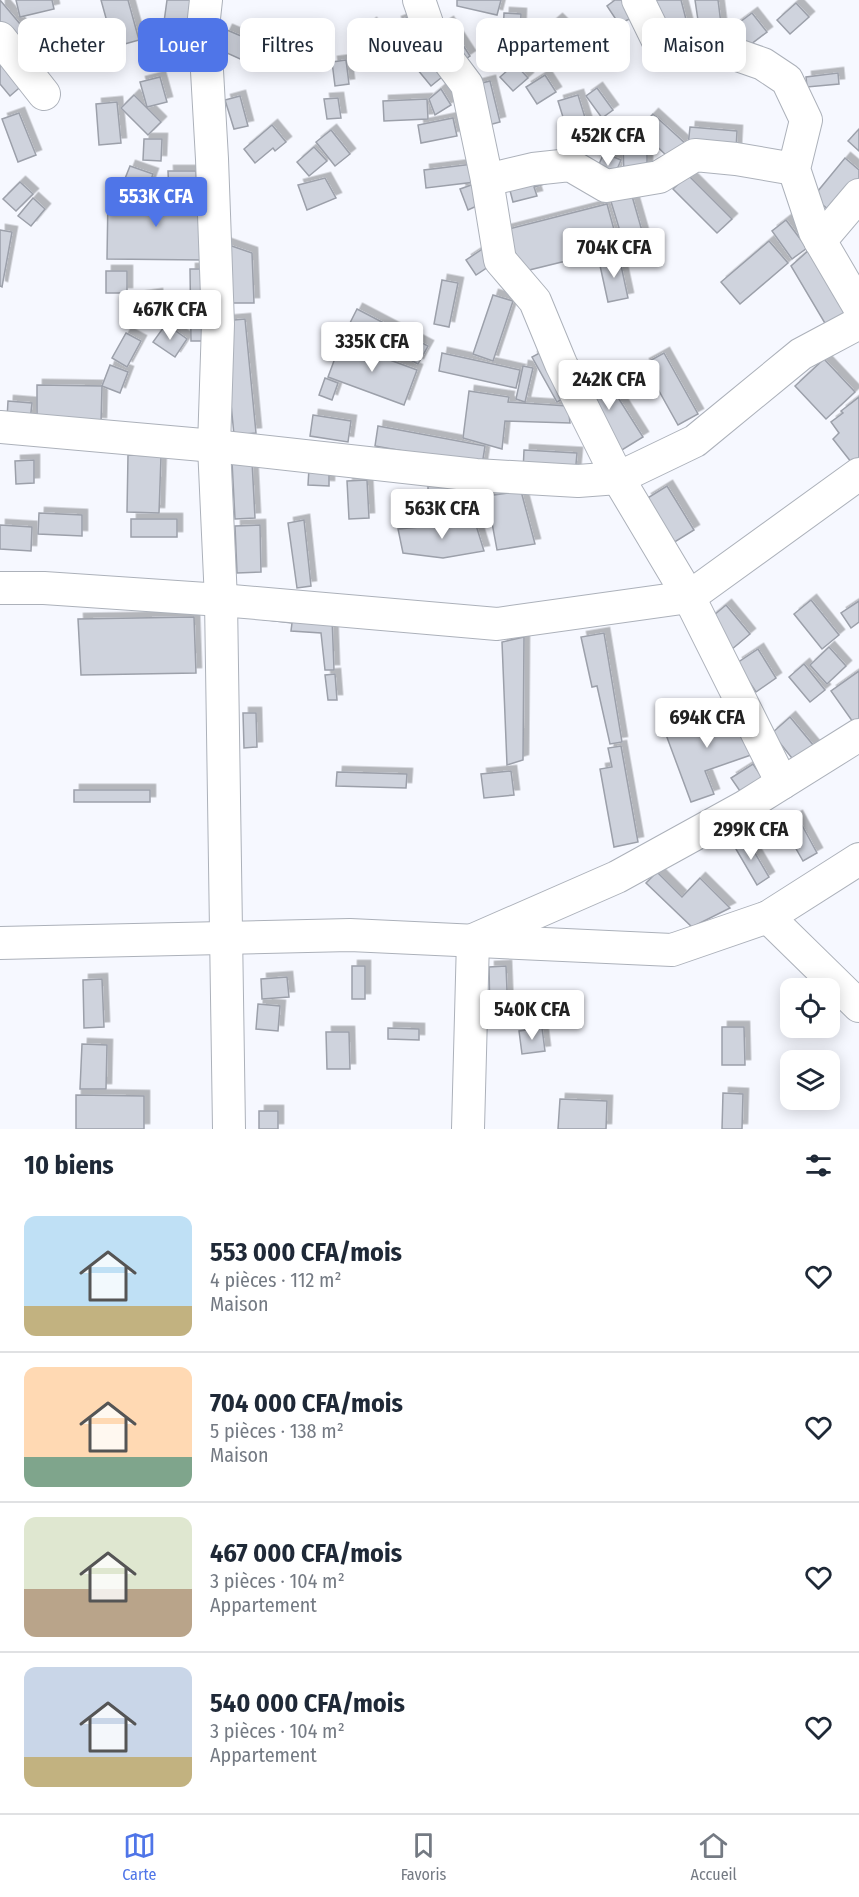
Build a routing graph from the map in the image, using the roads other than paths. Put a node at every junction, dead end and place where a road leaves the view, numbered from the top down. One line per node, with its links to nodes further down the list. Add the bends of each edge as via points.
1 (206, 0): 13 (street, via 218,324)
2 (419, 0): 7 (street, via 430,32 467,85)
3 (638, 0): 6 (street, via 660,45 686,54 723,50 763,64 787,80 806,120)
4 (0, 38): 5 (street)
5 (44, 94)
6 (794, 170): 7 (street, via 695,155 659,177 606,186 570,165); 9 (street)
7 (487, 180): 15 (street, via 500,260 535,301 561,364)
8 (859, 195): 9 (street)
9 (820, 241): 10 (street)
10 (859, 307)
11 (859, 323): 15 (street, via 801,354 695,441)
12 (0, 427): 13 (street)
13 (214, 447): 15 (street, via 476,476 578,481); 18 (street)
14 (859, 474): 17 (street)
15 (618, 478): 17 (street)
16 (0, 588): 18 (street)
17 (689, 597): 18 (street, via 497,624); 20 (street)
18 (221, 600): 23 (street)
19 (859, 735): 20 (street)
20 (782, 783): 24 (street, via 617,877)
21 (859, 859): 22 (street)
22 (768, 917): 24 (street, via 672,950); 26 (street)
23 (227, 938): 24 (street, via 350,935); 25 (street); 27 (street)
24 (473, 940): 28 (street)
25 (0, 943)
26 (859, 1006)
27 (229, 1129)
28 (468, 1129)

